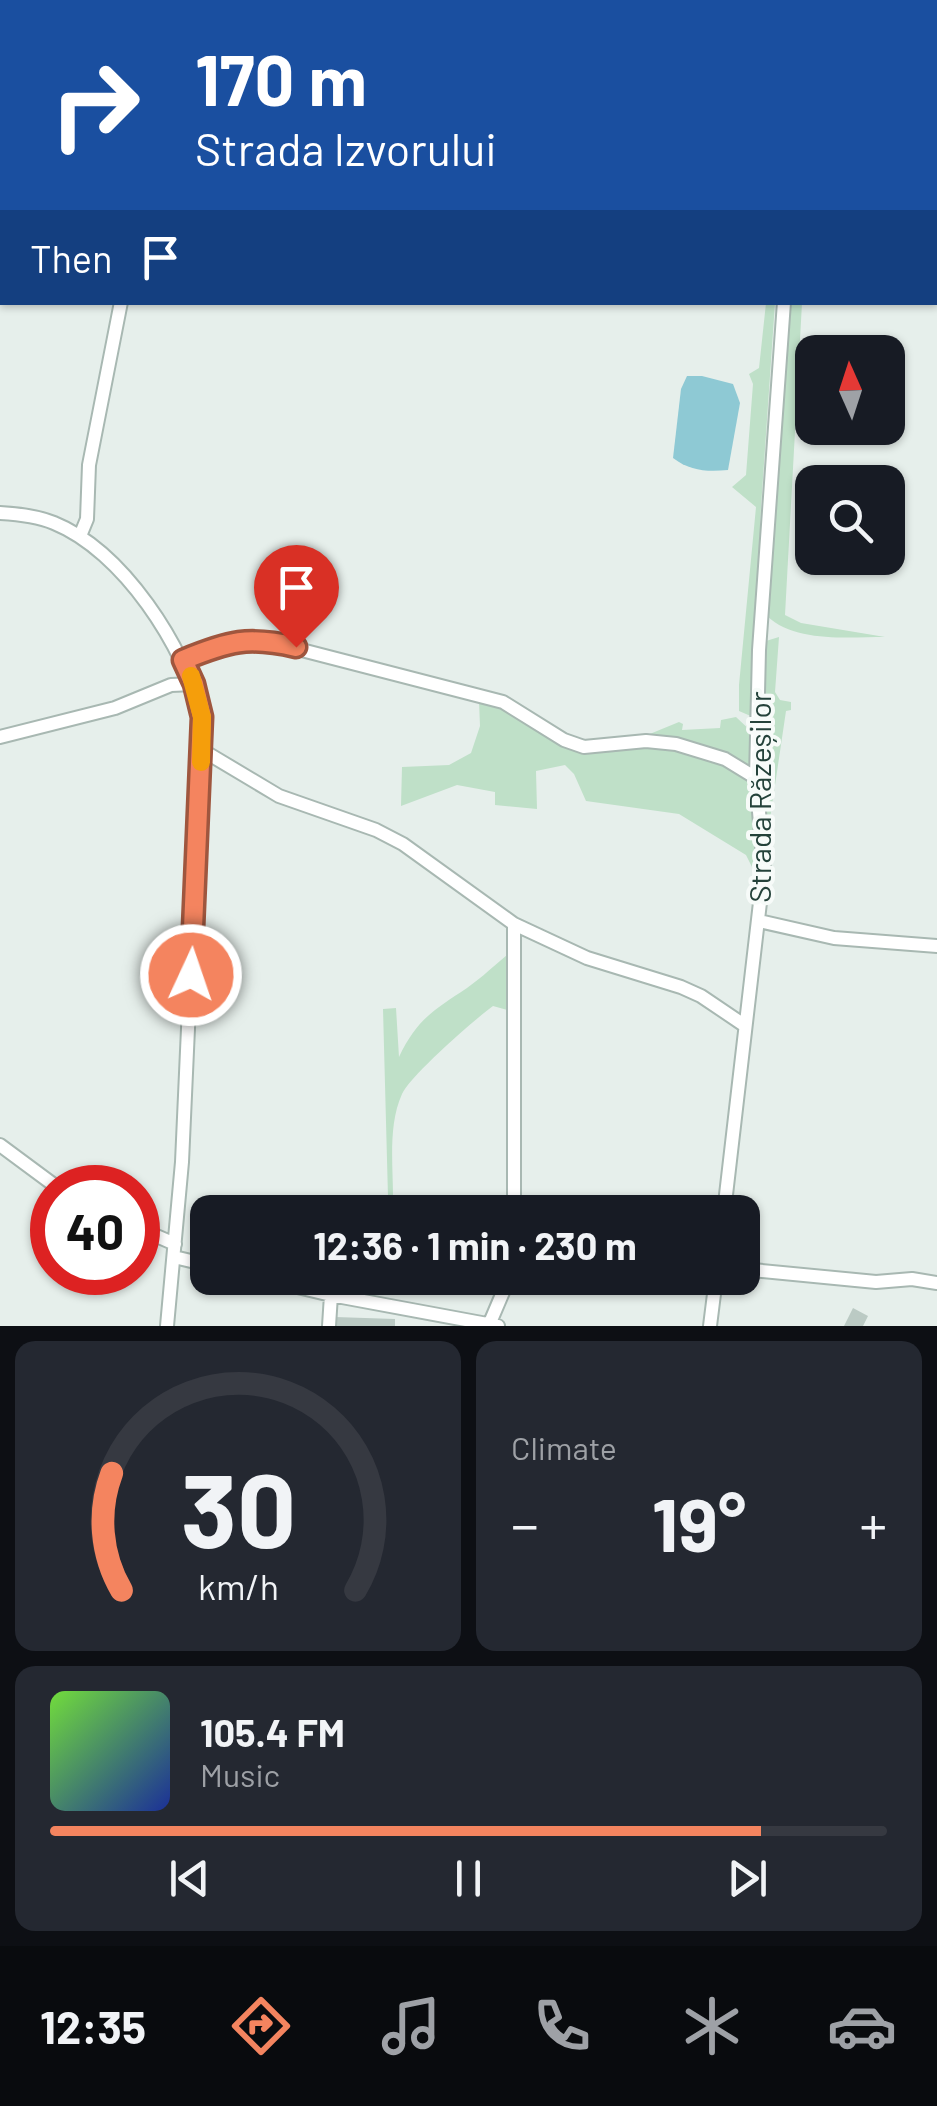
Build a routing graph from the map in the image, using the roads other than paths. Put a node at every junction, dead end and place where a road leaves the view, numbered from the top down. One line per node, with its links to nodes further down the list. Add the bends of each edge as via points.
1 (120, 305): 4 (street)
2 (784, 305): 9 (street, Strada Răzeșilor)
3 (0, 513): 4 (street, via 53,522)
4 (80, 536): 5 (street, via 129,582)
5 (183, 660): 6 (street); 9 (street, via 259,638 503,702 584,747 676,744)
6 (194, 684): 7 (street); 8 (street)
7 (0, 736)
8 (202, 750): 11 (street, via 279,796 403,844); 19 (street)
9 (756, 778): 10 (street, Strada Răzeșilor, via 764,868)
10 (759, 921): 12 (street, via 834,938); 13 (street, Strada Răzeșilor)
11 (514, 924): 13 (street, via 586,958 681,987); 16 (street)
12 (937, 946)
13 (744, 1026): 17 (street, Strada Răzeșilor)
14 (0, 1145): 15 (street)
15 (30, 1167)
16 (514, 1195)
17 (726, 1195)
18 (160, 1241): 19 (street)
19 (174, 1250): 20 (street); 27 (street)
20 (190, 1257)
21 (760, 1272): 22 (street)
22 (937, 1283)
23 (331, 1295): 26 (street); 28 (street)
24 (502, 1295): 26 (street)
25 (714, 1295): 30 (street)
26 (489, 1325): 29 (street)
27 (167, 1326)
28 (329, 1326)
29 (498, 1326)
30 (710, 1326)

